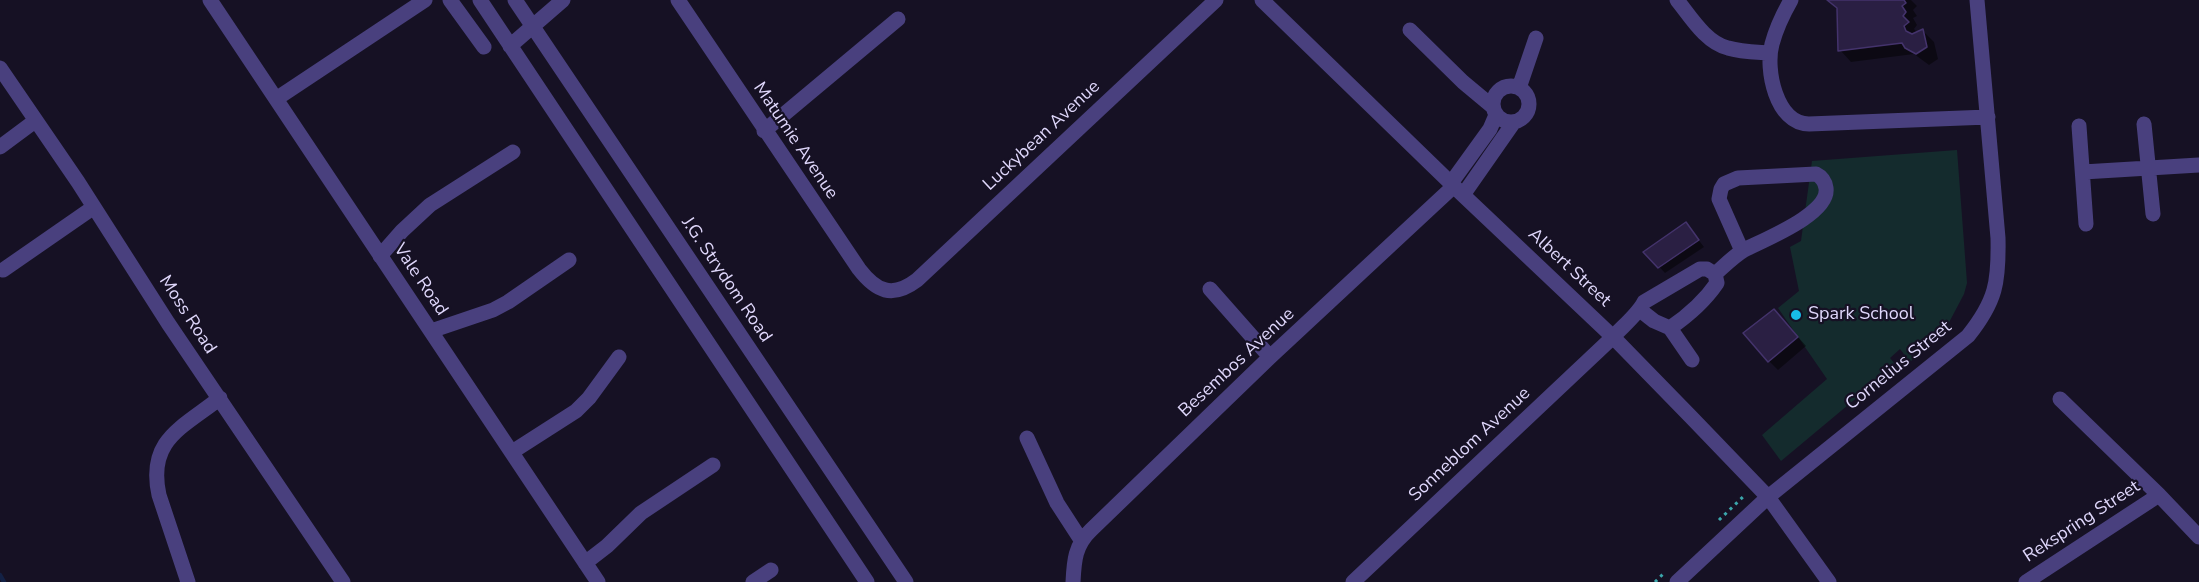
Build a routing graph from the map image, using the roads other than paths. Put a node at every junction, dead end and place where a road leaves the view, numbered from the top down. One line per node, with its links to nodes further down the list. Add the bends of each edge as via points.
1 (425, 0): 22 (street)
2 (450, 0): 18 (street)
3 (480, 0): 17 (street)
4 (515, 0): 14 (street, J.G. Strydom Road)
5 (563, 0): 14 (street)
6 (678, 0): 29 (street, Matumie Avenue)
7 (1216, 0): 45 (street, Luckybean Avenue, via 917,280 899,291)
8 (1262, 0): 35 (street, Albert Street)
9 (1677, 0): 19 (street, via 1716,44)
10 (1791, 0): 19 (street)
11 (1977, 0): 24 (street, Cornelius Street)
12 (212, 1): 22 (street, Vale Road)
13 (898, 19): 29 (street)
14 (533, 27): 17 (street); 69 (street, J.G. Strydom Road)
15 (1410, 30): 23 (street)
16 (1536, 38): 21 (street)
17 (510, 46): 68 (street)
18 (484, 47)
19 (1770, 53): 24 (street, via 1768,66 1776,95 1784,111 1797,123)
20 (0, 68): 25 (street, Moss Road)
21 (1519, 88): 23 (street, via 1500,90 1494,97); 26 (street, via 1526,94 1528,111)
22 (276, 99): 40 (street, Vale Road)
23 (1495, 111): 26 (street, via 1504,121); 35 (street, via 1490,129)
24 (1988, 117): 59 (street, Cornelius Street, via 1999,248 1992,301 1968,336)
25 (35, 121): 30 (street); 36 (street, Moss Road)
26 (1514, 122): 35 (street)
27 (2144, 124): 33 (street)
28 (2079, 126): 34 (street)
29 (764, 131): 45 (street, Matumie Avenue, via 859,269 878,288)
30 (0, 147)
31 (513, 152): 40 (street, via 430,205)
32 (2199, 165): 33 (street)
33 (2148, 168): 34 (street); 37 (street)
34 (2083, 172): 38 (street)
35 (1456, 188): 49 (street, Albert Street); 51 (street, Besembos Avenue)
36 (94, 207): 42 (street); 53 (street, Moss Road)
37 (2153, 214)
38 (2086, 224)
39 (1742, 251): 39 (street, via 1819,207 1826,194 1820,176 1738,178 1724,184 1719,199); 43 (street)
40 (380, 256): 48 (street, Vale Road)
41 (569, 260): 48 (street, via 493,310)
42 (3, 270)
43 (1715, 274): 46 (street, Sonneblom Avenue, via 1700,269 1657,293); 47 (street, via 1717,283 1707,297)
44 (1210, 289): 51 (street)
45 (890, 291)
46 (1640, 310): 47 (street); 49 (street, Sonneblom Avenue)
47 (1670, 328): 52 (street)
48 (431, 331): 56 (street, Vale Road)
49 (1613, 337): 59 (street, Albert Street); 71 (street, Sonneblom Avenue)
50 (619, 357): 56 (street, via 576,411)
51 (1270, 357): 61 (street, Besembos Avenue)
52 (1692, 360)
53 (220, 398): 64 (street, via 168,439 156,462 159,495); 65 (street, Moss Road)
54 (2060, 399): 58 (street)
55 (1027, 438): 61 (street, via 1057,503)
56 (512, 452): 62 (street, Vale Road)
57 (713, 465): 62 (street, via 641,513)
58 (2159, 495): 60 (street); 74 (street, Rekspring Street)
59 (1768, 497): 72 (street, Cornelius Street); 73 (street, Albert Street)
60 (2199, 537)
61 (1081, 540): 70 (street, via 1074,558)
62 (585, 563): 66 (street, Vale Road)
63 (771, 570): 67 (street)
64 (188, 582)
65 (343, 582)
66 (598, 582)
67 (753, 582)
68 (867, 582)
69 (906, 582)
70 (1072, 582)
71 (1353, 582)
72 (1677, 582)
73 (1829, 582)
74 (2026, 582)

